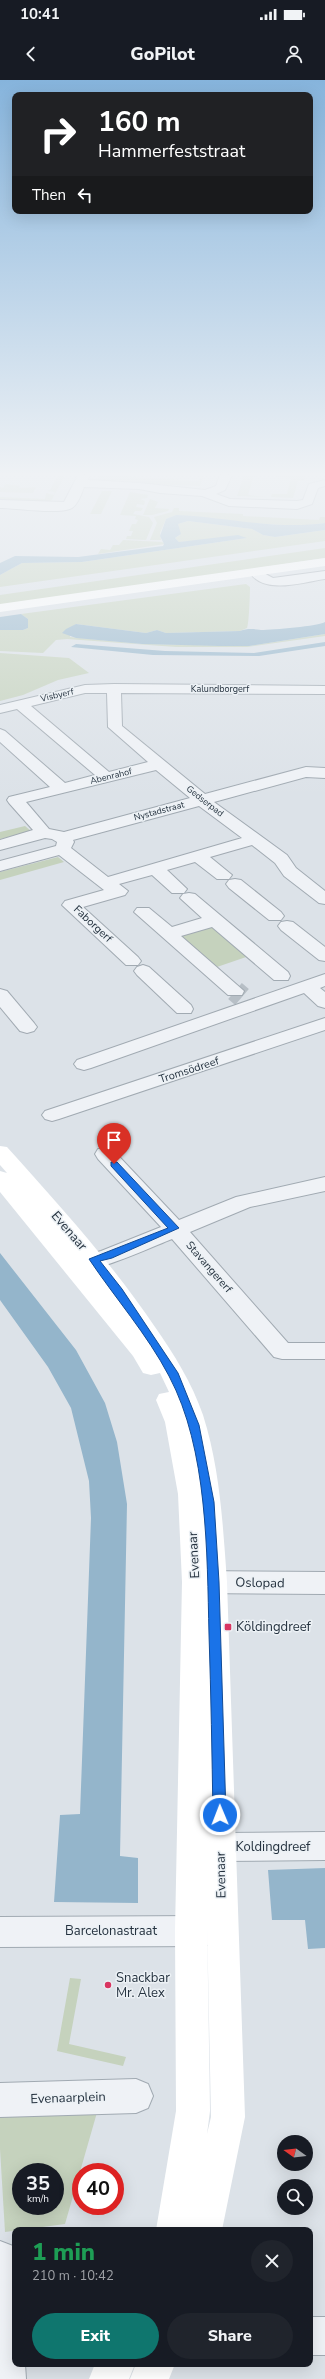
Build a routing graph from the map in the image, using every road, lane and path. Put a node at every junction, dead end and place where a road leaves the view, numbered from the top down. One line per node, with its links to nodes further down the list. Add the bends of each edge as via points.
1 (190, 582): 2 (street)
2 (107, 594): 3 (street); 4 (street)
3 (0, 608)
4 (0, 612)
5 (114, 688): 6 (street, Kalundborgerf); 7 (street, Visbyerf, via 85,689); 10 (street, Gedserpad, via 115,727)
6 (325, 690)
7 (19, 704): 8 (street, Visbyerf); 12 (street)
8 (0, 709)
9 (0, 734): 13 (street)
10 (160, 764): 12 (street, Abenrahof); 16 (street, Gedserpad)
11 (325, 772): 16 (street, Nystadstraat, via 306,772)
12 (106, 778): 13 (street, Abenrahof)
13 (62, 789): 15 (street, Abenrahof)
14 (0, 793): 15 (street, via 7,791)
15 (15, 800): 17 (street)
16 (202, 800): 18 (street, Gedserpad); 19 (street, Nystadstraat)
17 (44, 833): 19 (street, Nystadstraat); 20 (street, Nystadstraat)
18 (255, 839): 21 (street, Faborgerf); 25 (street, Gedserpad, via 281,859 290,872)
19 (63, 843): 22 (street, Nystadstraat); 24 (street)
20 (0, 845)
21 (198, 856): 23 (street, Faborgerf); 28 (street)
22 (0, 866)
23 (154, 868): 24 (street, Faborgerf); 26 (street)
24 (112, 887): 27 (street); 34 (street, Faborgerf, via 71,905)
25 (325, 899)
26 (215, 920): 27 (street); 30 (street)
27 (168, 934): 32 (street)
28 (325, 956)
29 (325, 980): 30 (street)
30 (294, 983): 32 (street); 33 (street)
31 (0, 995): 36 (street)
32 (243, 998): 34 (street)
33 (325, 1002)
34 (191, 1015): 37 (street)
35 (325, 1024): 38 (street, Tromsödreef)
36 (27, 1027)
37 (84, 1064)
38 (52, 1115)
39 (0, 1152): 44 (street, Evenaar)
40 (105, 1154): 43 (street, Stavangererf)
41 (0, 1178): 44 (street, Evenaar)
42 (325, 1184): 43 (street, via 244,1202)
43 (174, 1228): 44 (street); 45 (street, Stavangererf, via 282,1351)
44 (92, 1260): 46 (street, Evenaar, via 160,1382 177,1422)
45 (325, 1351)
46 (204, 1582): 47 (street, Oslopad); 49 (street, Evenaar); 50 (street, Evenaar)
47 (325, 1583)
48 (325, 1846): 49 (street, Koldingdreef)
49 (220, 1847): 51 (street, Evenaar)
50 (191, 1931): 51 (street, Barcelonastraat); 52 (street, Barcelonastraat); 55 (street, Evenaar, via 193,2111)
51 (222, 1931): 56 (street, Evenaar, via 228,2117)
52 (0, 1932)
53 (136, 2096): 54 (street, Evenaarplein)
54 (0, 2100)
55 (175, 2227)
56 (205, 2227)
57 (0, 2259): 62 (street)
58 (313, 2336): 59 (street)
59 (325, 2336)
60 (114, 2367): 63 (street)
61 (155, 2367): 64 (street)
62 (7, 2379)
63 (108, 2379)
64 (149, 2379)

